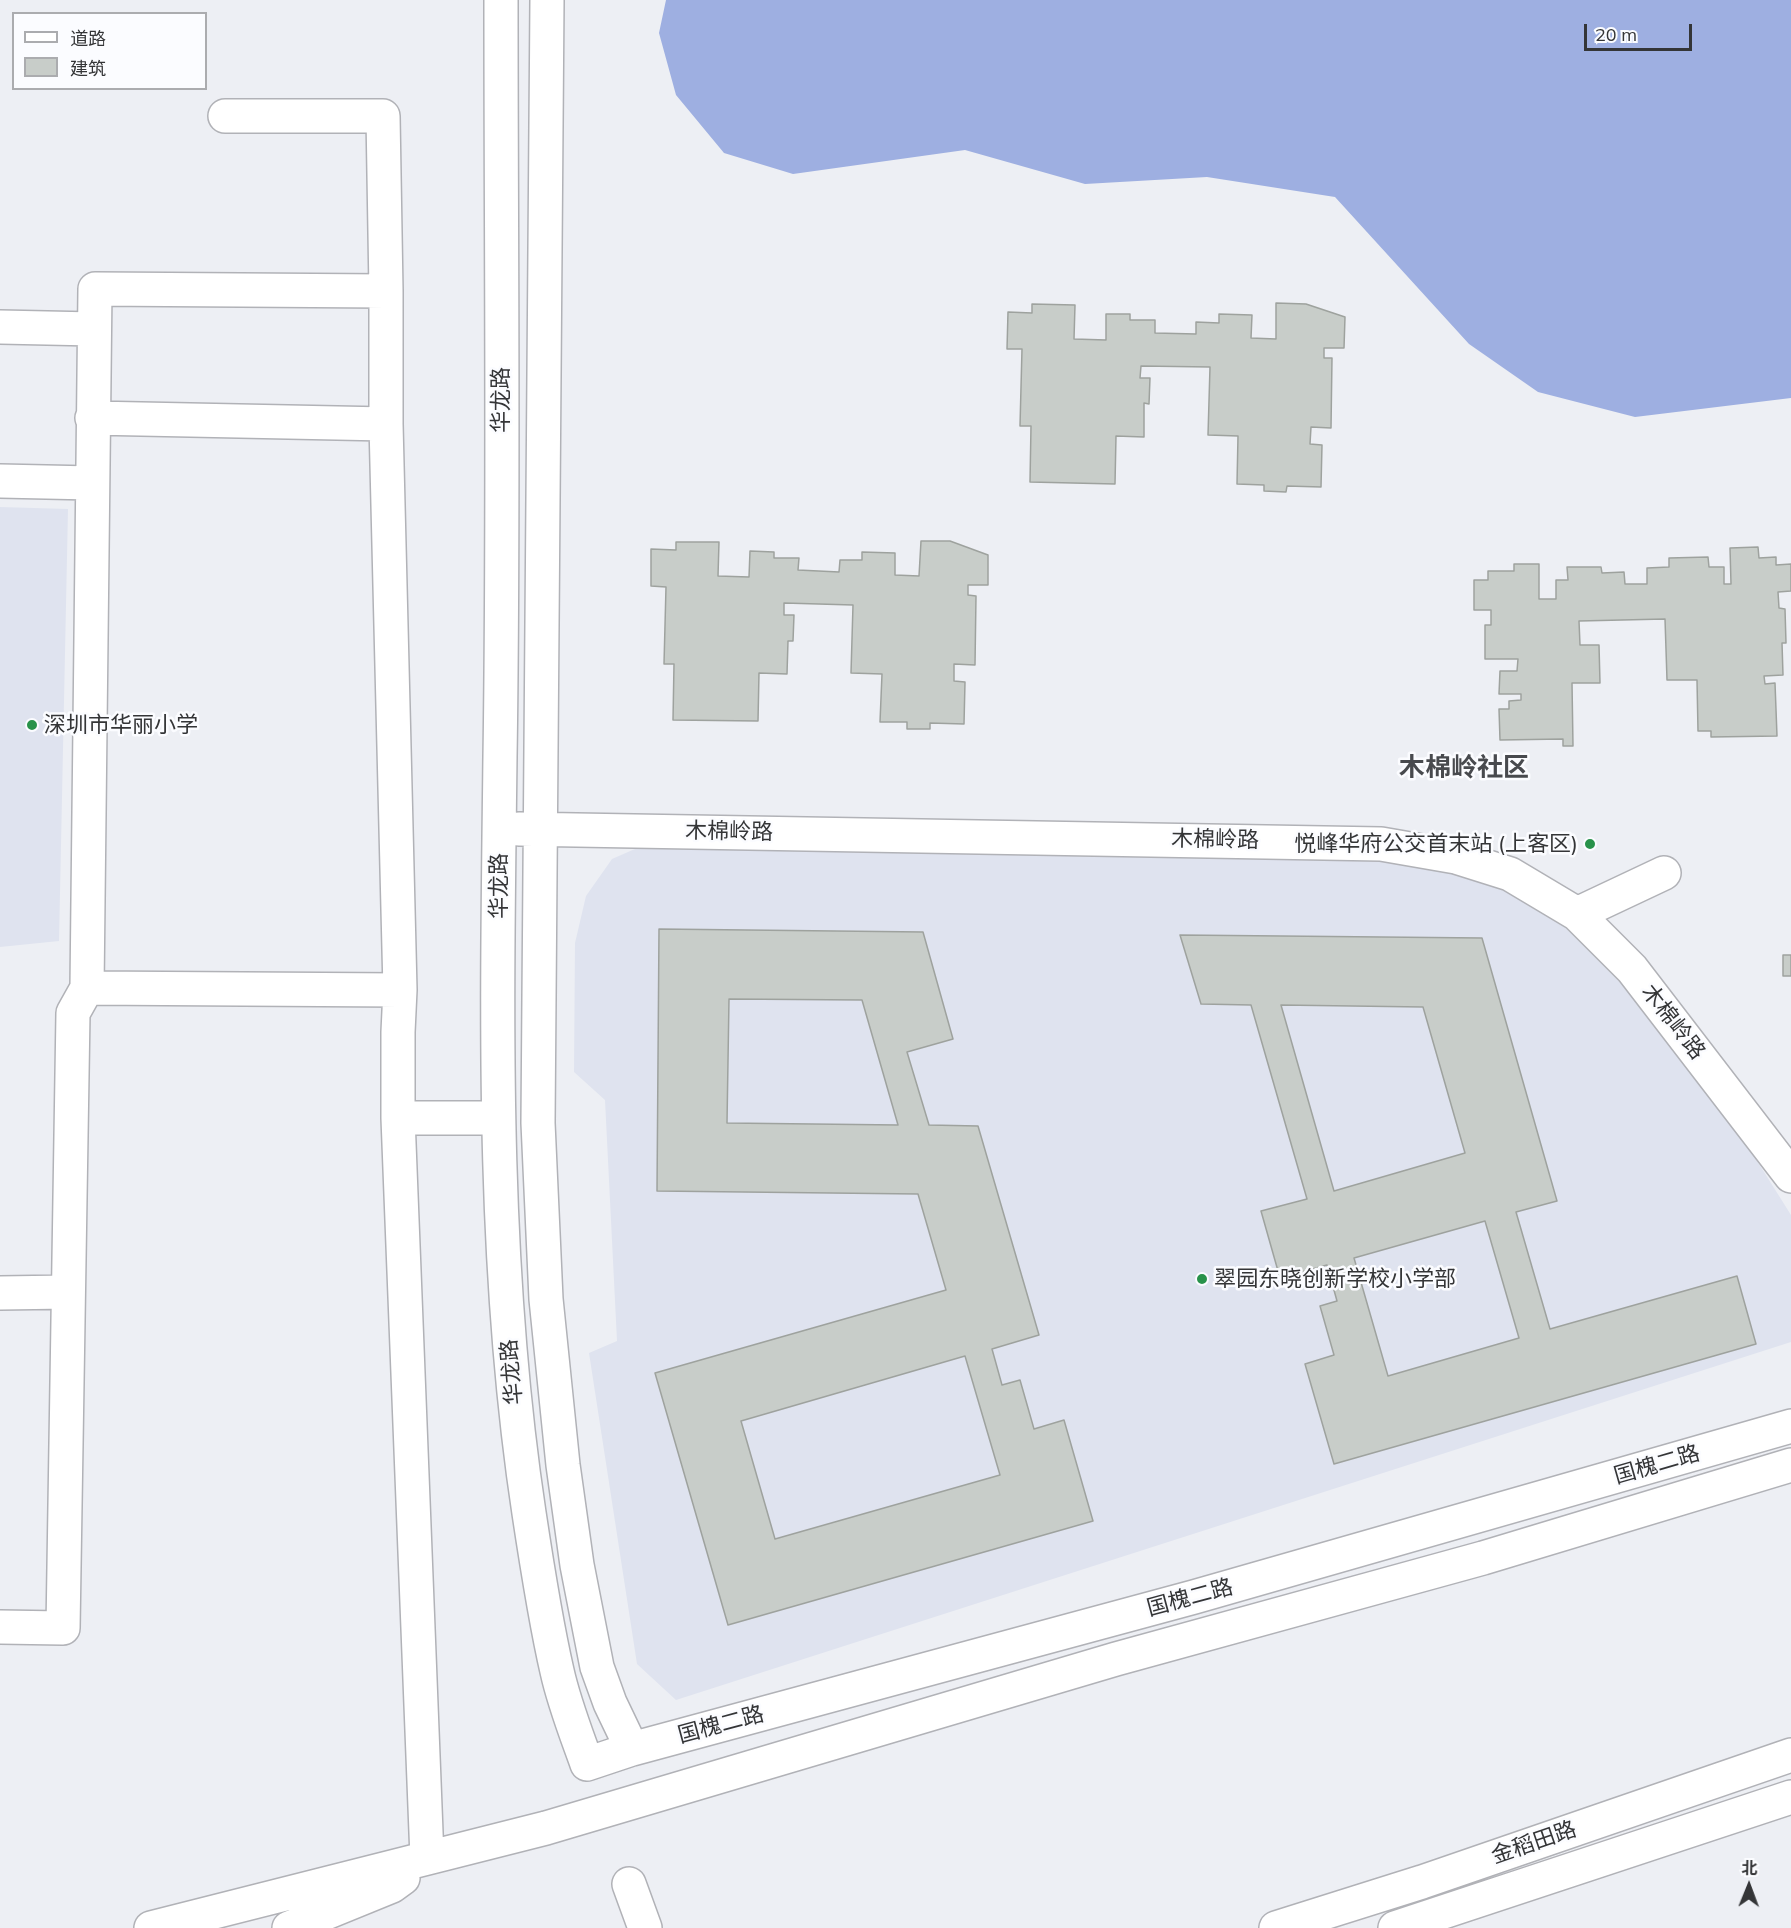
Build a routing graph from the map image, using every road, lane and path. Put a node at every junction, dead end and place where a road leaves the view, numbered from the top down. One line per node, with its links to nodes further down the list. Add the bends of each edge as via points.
1 (501, 0): 11 (street, 华龙路)
2 (547, 0): 12 (street, 华龙路)
3 (225, 116): 4 (street, via 383,116)
4 (386, 291): 6 (street, via 95,289); 8 (street)
5 (0, 327): 6 (street)
6 (94, 329): 7 (street)
7 (93, 418): 8 (street); 10 (street)
8 (386, 423): 16 (street)
9 (0, 481): 10 (street)
10 (92, 483): 15 (street)
11 (500, 828): 12 (street, 木棉岭路); 18 (street, 华龙路)
12 (540, 829): 14 (street, 木棉岭路, via 1381,844 1456,857 1510,874); 27 (street, 华龙路, via 538,1123 546,1299 579,1576 597,1667)
13 (1664, 873): 14 (street)
14 (1577, 914): 19 (street, 木棉岭路, via 1632,969)
15 (87, 987): 16 (street); 20 (street, via 73,1013)
16 (400, 990): 17 (street)
17 (398, 1118): 18 (street); 31 (street)
18 (498, 1118): 29 (street, 华龙路, via 506,1301 520,1452 557,1673)
19 (1791, 1176)
20 (68, 1292): 21 (street); 25 (street, via 63,1628)
21 (0, 1293)
22 (1791, 1426): 24 (street, 国槐二路)
23 (1791, 1465): 26 (street, 国槐二路, via 1483,1558)
24 (1150, 1609): 26 (street); 27 (street, 国槐二路)
25 (0, 1627)
26 (1161, 1646): 31 (street, 国槐二路, via 546,1828)
27 (632, 1749): 29 (street, 国槐二路)
28 (1791, 1755): 36 (street, 金稻田路)
29 (587, 1764)
30 (1791, 1797): 37 (street, 金稻田路)
31 (428, 1858): 33 (street, 国槐二路); 34 (street, via 392,1886)
32 (629, 1884): 35 (street)
33 (151, 1928)
34 (290, 1928)
35 (645, 1928)
36 (1276, 1928)
37 (1395, 1928)

